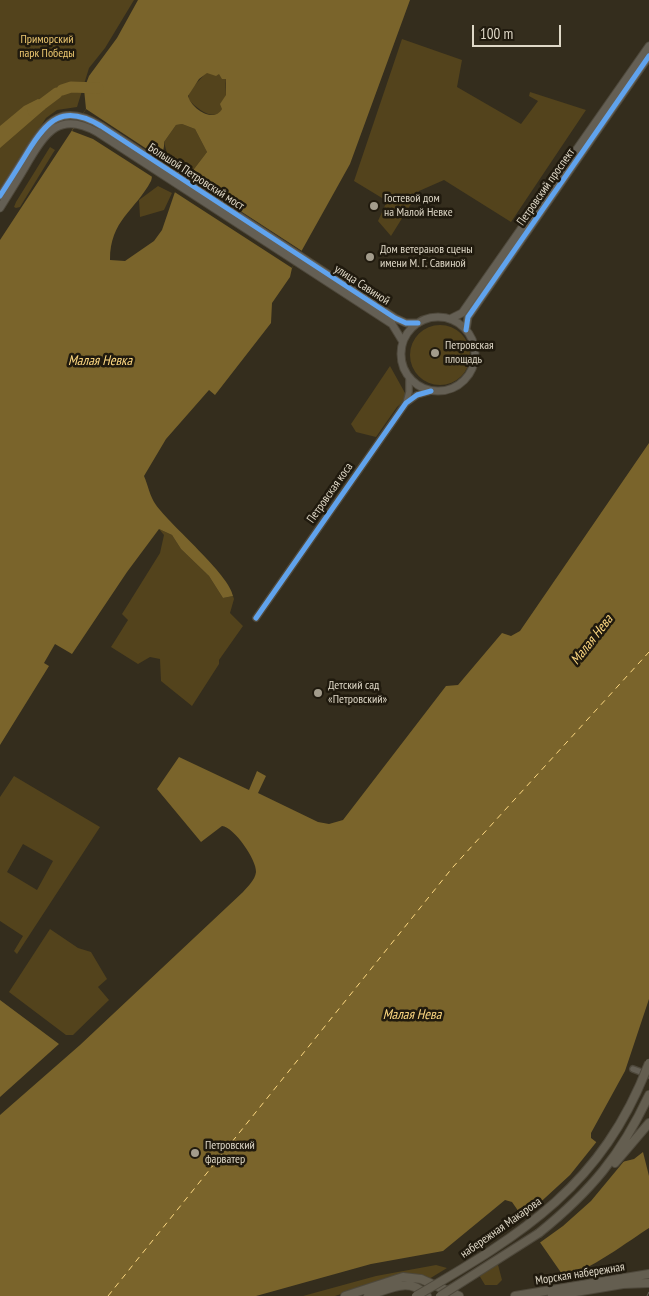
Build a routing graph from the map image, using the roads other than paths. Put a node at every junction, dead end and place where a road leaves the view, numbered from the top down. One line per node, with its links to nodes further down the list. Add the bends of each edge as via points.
1 (649, 46): 7 (street, Петровский проспект, via 462,313)
2 (649, 56): 9 (street, Петровский проспект, via 468,317)
3 (79, 120): 4 (street, via 62,116 48,123); 5 (street, via 59,126 47,134); 6 (street, Большой Петровский мост)
4 (0, 196)
5 (0, 208)
6 (297, 259): 8 (street, улица Савиной, via 399,321); 10 (street, улица Савиной, via 392,324)
7 (450, 319): 8 (street, via 434,317); 9 (street)
8 (418, 323): 10 (street)
9 (466, 330): 12 (street, via 475,351 470,373 453,388)
10 (403, 342): 11 (street, via 401,361)
11 (409, 378): 12 (street, via 419,387); 13 (street, Петровская коса)
12 (431, 391): 13 (street, Петровская коса, via 417,395)
13 (406, 404): 14 (street, Петровская коса)
14 (256, 618)
15 (649, 1063): 25 (main road, набережная Макарова, bridge, via 607,1145 561,1199 498,1247)
16 (633, 1069): 17 (street)
17 (649, 1075)
18 (649, 1095): 20 (main road, набережная Макарова, via 638,1119)
19 (649, 1123): 20 (main road)
20 (595, 1182): 27 (main road, набережная Макарова, bridge, via 540,1233)
21 (649, 1274): 29 (main road, Морская набережная)
22 (649, 1283): 30 (main road, Морская набережная)
23 (345, 1296): 28 (main road, via 403,1277 422,1279)
24 (368, 1296): 26 (main road, via 404,1284 421,1288)
25 (416, 1296)
26 (428, 1296)
27 (440, 1296)
28 (459, 1296)
29 (515, 1296)
30 (552, 1296)

